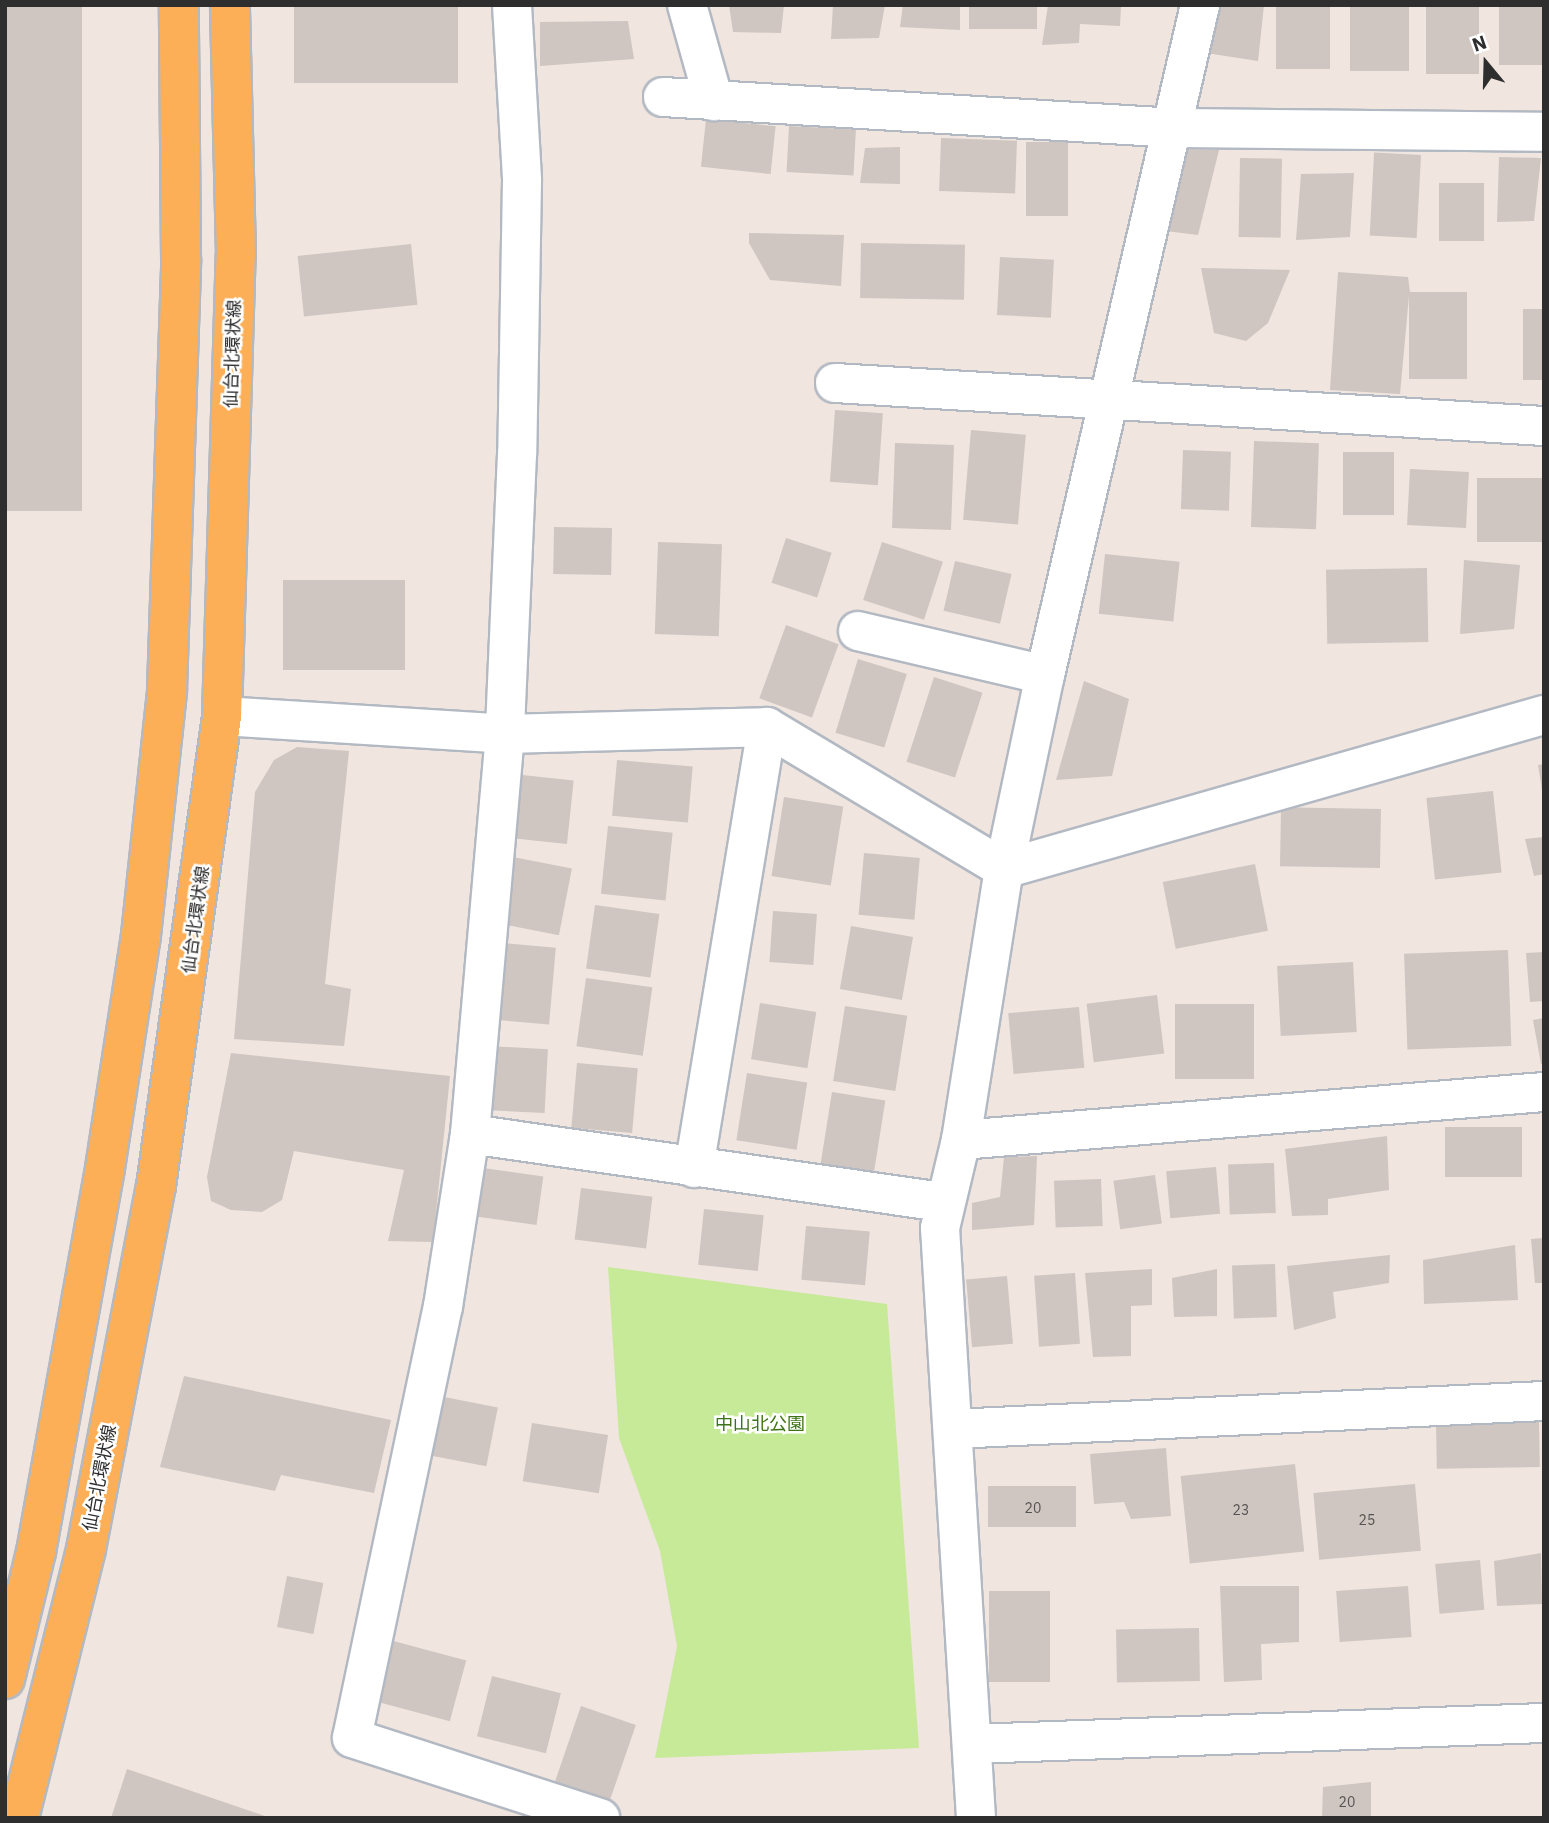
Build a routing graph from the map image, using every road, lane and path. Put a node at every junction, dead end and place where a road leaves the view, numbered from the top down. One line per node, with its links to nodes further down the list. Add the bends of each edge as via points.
1 (179, 5): 27 (main road, via 181,259 167,690 143,921 105,1168 36,1552)
2 (230, 5): 16 (main road, 仙台北環状線, via 236,255)
3 (512, 5): 18 (street, via 522,181)
4 (687, 5): 7 (street)
5 (1200, 5): 8 (street)
6 (663, 97): 7 (street)
7 (713, 101): 8 (street)
8 (1175, 128): 9 (street); 11 (street)
9 (1544, 132)
10 (835, 383): 11 (street)
11 (1112, 398): 12 (street); 14 (street)
12 (1544, 426)
13 (858, 631): 14 (street)
14 (1045, 675): 19 (street)
15 (1544, 715): 19 (street)
16 (222, 716): 18 (street); 30 (main road, 仙台北環状線, via 156,1186 86,1549)
17 (767, 727): 18 (street); 19 (street); 23 (street)
18 (505, 734): 21 (street)
19 (1004, 869): 22 (street)
20 (1544, 1092): 22 (street)
21 (470, 1134): 23 (street); 31 (street, via 443,1306 352,1738)
22 (961, 1140): 24 (street)
23 (694, 1168): 24 (street)
24 (944, 1202): 26 (street, via 940,1228)
25 (1544, 1401): 26 (street)
26 (953, 1429): 29 (street)
27 (5, 1679)
28 (1544, 1723): 29 (street)
29 (973, 1744): 32 (street)
30 (19, 1818)
31 (600, 1818)
32 (976, 1818)

